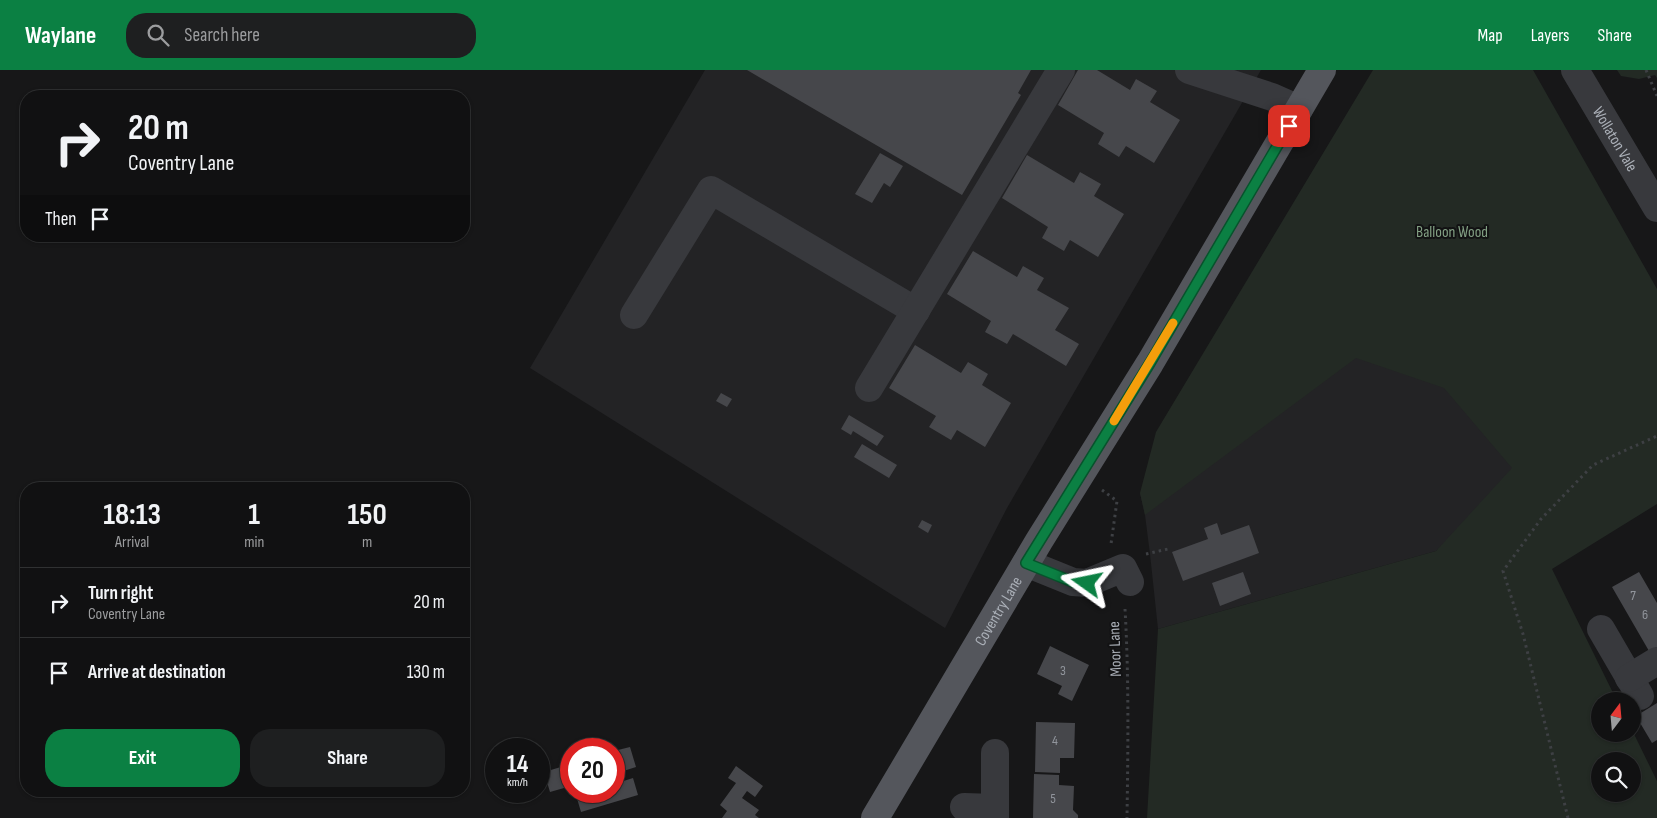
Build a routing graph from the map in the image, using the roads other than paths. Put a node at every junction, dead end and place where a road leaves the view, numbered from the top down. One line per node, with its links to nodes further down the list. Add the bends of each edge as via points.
1 (1061, 70): 7 (street)
2 (1189, 70): 5 (street)
3 (1322, 70): 5 (main road, Coventry Lane)
4 (1575, 70): 6 (street, Wollaton Vale)
5 (1299, 109): 10 (main road, Coventry Lane, via 1150,363)
6 (1657, 208)
7 (916, 311): 8 (street, via 712,190); 9 (street)
8 (634, 315)
9 (869, 388)
10 (1026, 563): 11 (street, via 1073,582); 17 (main road, Coventry Lane)
11 (1119, 578)
12 (1601, 629): 13 (street, via 1635,687)
13 (1657, 661)
14 (995, 753): 16 (street)
15 (964, 807): 16 (street)
16 (995, 813)
17 (875, 818)

